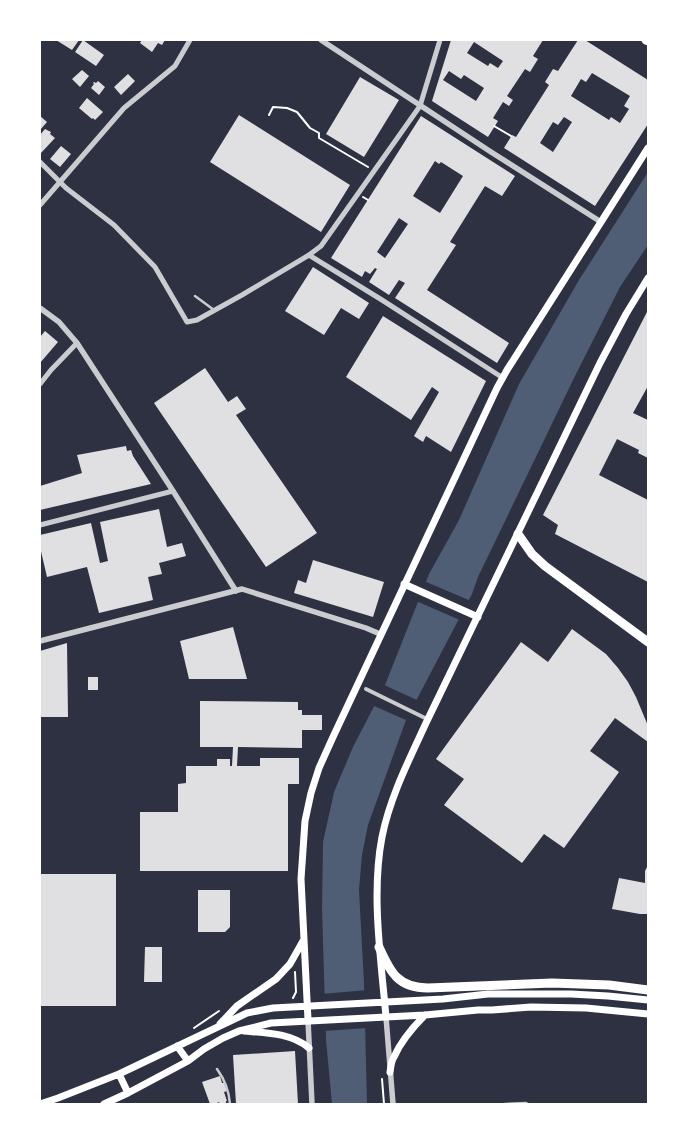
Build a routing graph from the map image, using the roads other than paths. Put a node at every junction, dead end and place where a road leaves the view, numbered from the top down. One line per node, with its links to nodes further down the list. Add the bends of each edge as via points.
1 (190, 40): 7 (street, via 174,66 124,108)
2 (440, 40): 4 (street)
3 (324, 41): 4 (street)
4 (420, 106): 9 (street); 10 (street, via 321,246)
5 (648, 148): 9 (main road)
6 (40, 162): 7 (street)
7 (61, 181): 8 (street); 14 (street, via 110,221 155,267 187,322)
8 (40, 205)
9 (601, 222): 16 (main road)
10 (309, 255): 14 (street); 16 (street)
11 (648, 278): 20 (main road, via 616,330)
12 (196, 296): 14 (lane)
13 (40, 308): 15 (street, via 59,322)
14 (215, 310)
15 (77, 343): 17 (street); 18 (street)
16 (503, 378): 21 (main road)
17 (40, 384)
18 (173, 491): 19 (street); 22 (street)
19 (40, 525)
20 (518, 534): 23 (main road); 26 (highway, via 545,566)
21 (404, 584): 23 (main road); 24 (main road)
22 (236, 591): 24 (street, via 242,589); 25 (street)
23 (478, 618): 30 (main road, via 411,756 386,820 378,871)
24 (380, 634): 29 (main road, via 332,737 311,793 301,864)
25 (40, 641)
26 (648, 642)
27 (366, 689): 28 (street)
28 (425, 718)
29 (304, 941): 34 (main road); 39 (main road, via 276,979 237,1006)
30 (379, 947): 31 (highway, via 392,973 401,981 417,987 552,983); 33 (main road)
31 (648, 990)
32 (648, 1000): 33 (main road, via 488,994)
33 (384, 1001): 34 (main road); 37 (main road)
34 (307, 1006): 38 (main road); 39 (main road, via 247,1013)
35 (648, 1014): 36 (main road, via 549,1007)
36 (425, 1015): 37 (main road); 45 (main road, via 400,1045)
37 (386, 1017): 38 (main road); 45 (street)
38 (308, 1020): 40 (main road, via 271,1023); 42 (street)
39 (217, 1027): 41 (main road)
40 (239, 1031): 42 (main road, via 282,1035); 43 (main road)
41 (177, 1046): 43 (main road); 46 (main road)
42 (309, 1048): 51 (street)
43 (188, 1061): 47 (main road)
44 (217, 1069): 50 (lane, via 226,1085)
45 (390, 1072): 52 (street)
46 (118, 1074): 47 (main road); 48 (main road)
47 (128, 1093): 49 (main road)
48 (40, 1104)
49 (104, 1104)
50 (230, 1104)
51 (312, 1104)
52 (393, 1104)
53 (505, 1104): 54 (lane)
54 (509, 1104): 55 (lane)
55 (528, 1104)

